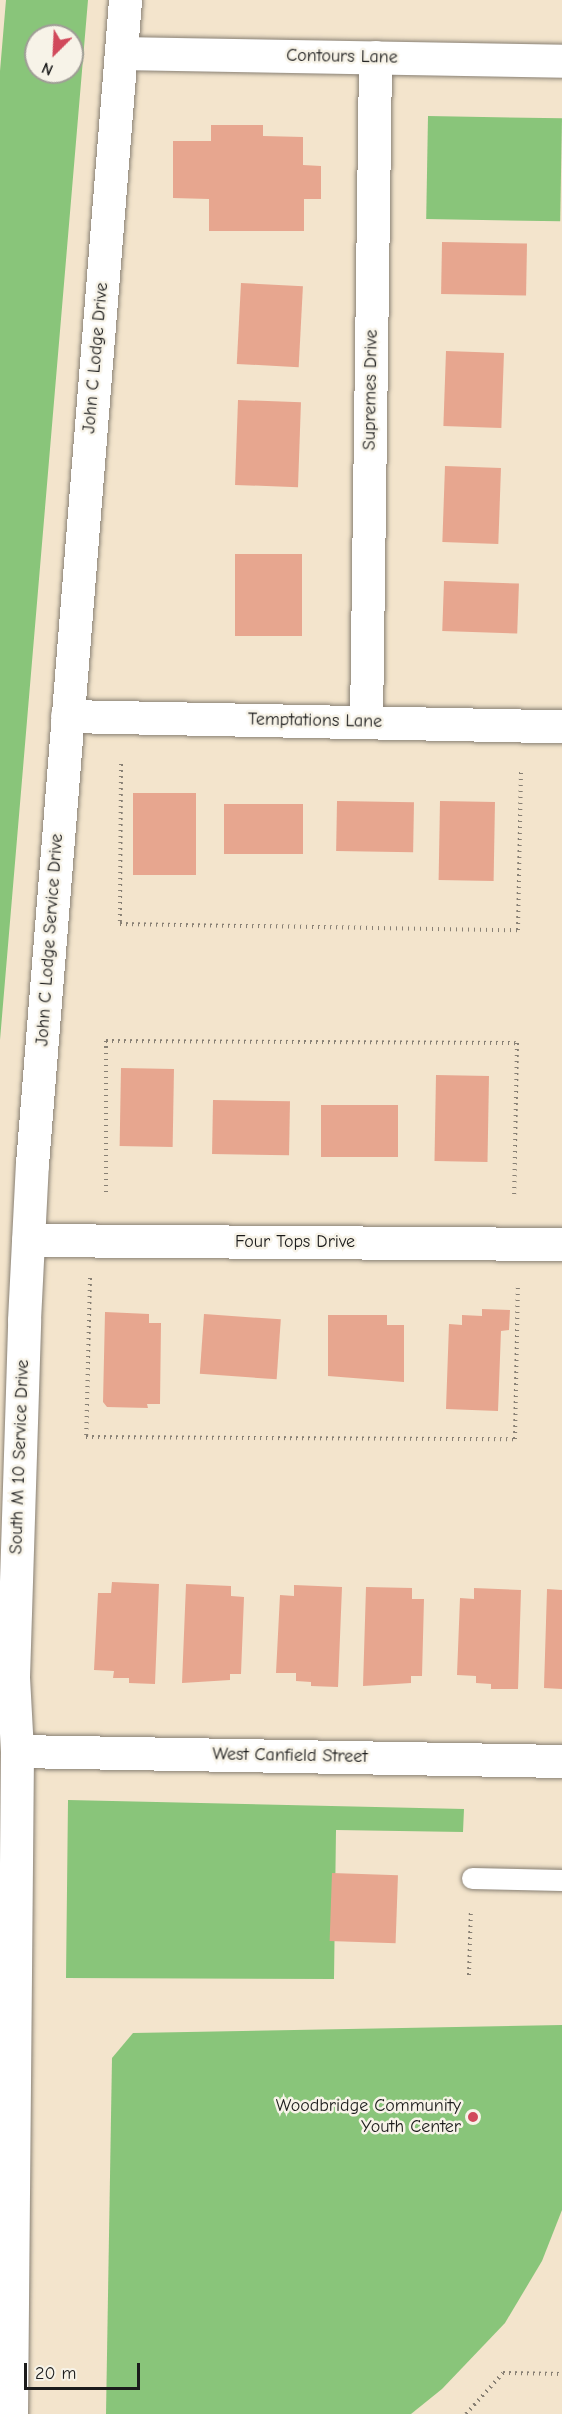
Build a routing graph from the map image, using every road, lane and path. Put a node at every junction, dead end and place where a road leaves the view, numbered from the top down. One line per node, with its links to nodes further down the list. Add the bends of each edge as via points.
1 (125, 0): 2 (street, John C Lodge Drive)
2 (121, 53): 3 (street, Contours Lane); 5 (street, John C Lodge Drive)
3 (375, 57): 4 (street, Contours Lane); 6 (street, Supremes Drive)
4 (562, 61)
5 (67, 716): 6 (street, Temptations Lane); 10 (street, John C Lodge Service Drive)
6 (366, 722): 7 (street, Temptations Lane)
7 (562, 726)
8 (121, 764): 9 (path, via 120,924 518,930)
9 (521, 772)
10 (32, 1164): 13 (street, South M 10 Service Drive)
11 (106, 1192): 12 (path, via 106,1041 517,1043)
12 (514, 1196)
13 (28, 1240): 14 (street, Four Tops Drive); 17 (street, South M 10 Service Drive, via 13,1677)
14 (562, 1244)
15 (90, 1278): 16 (path, via 86,1437 515,1439)
16 (518, 1287)
17 (17, 1751): 18 (street, West Canfield Street); 23 (street)
18 (562, 1761)
19 (472, 1878): 20 (lane); 21 (path)
20 (562, 1880)
21 (469, 1975)
22 (562, 2374): 24 (path, via 503,2373)
23 (11, 2414)
24 (466, 2414)

